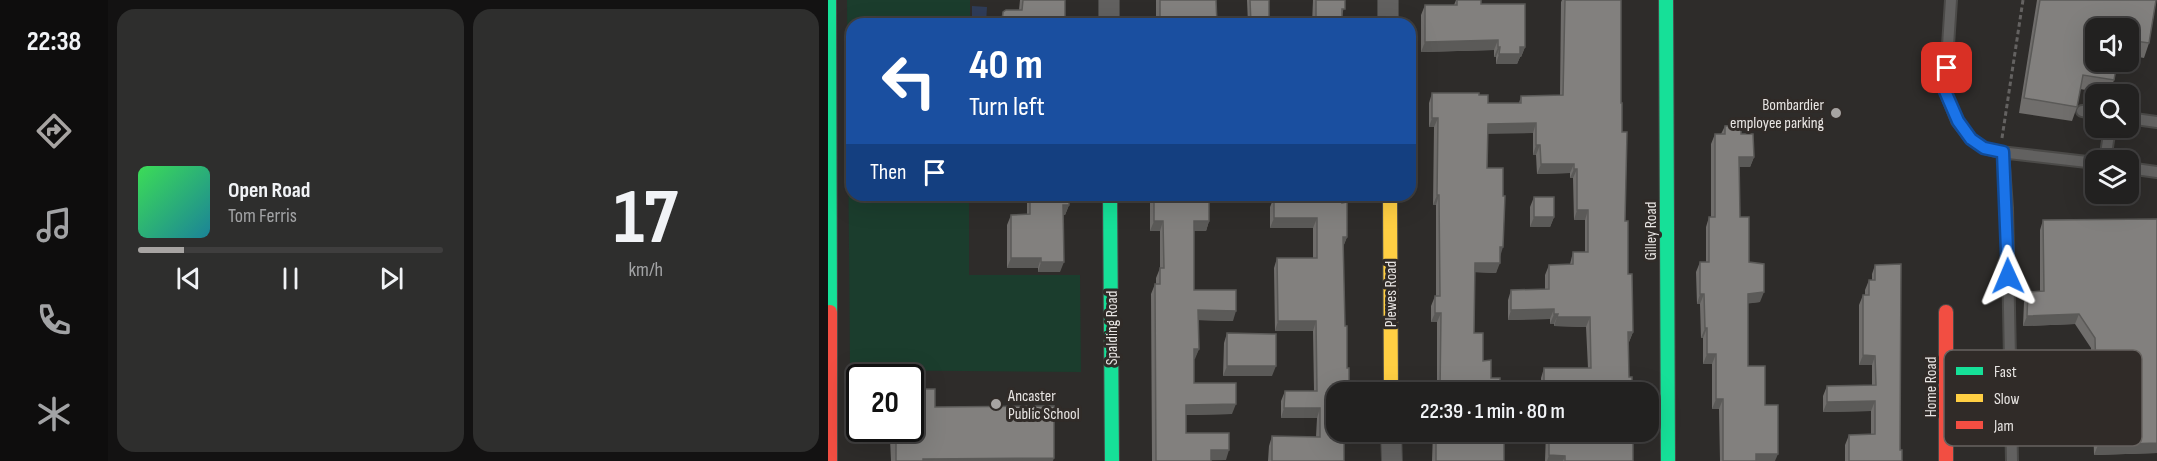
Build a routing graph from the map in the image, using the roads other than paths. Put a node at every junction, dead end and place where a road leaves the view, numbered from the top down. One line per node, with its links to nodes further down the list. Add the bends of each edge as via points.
1 (829, 0): 24 (street)
2 (1109, 0): 6 (street)
3 (1388, 0): 7 (street)
4 (1666, 0): 27 (street, Gilley Road)
5 (1951, 0): 12 (lane, via 1945,91 1971,139 1984,148)
6 (1109, 18)
7 (1388, 18)
8 (2082, 111): 9 (lane)
9 (2085, 111)
10 (2139, 120): 11 (lane)
11 (2157, 122)
12 (2002, 152): 13 (lane); 20 (lane)
13 (2085, 162)
14 (2139, 170): 15 (lane)
15 (2157, 172)
16 (1110, 201): 25 (street, Spalding Road)
17 (1389, 201): 21 (street, Plewes Road)
18 (1946, 312): 19 (street, Home Road)
19 (1946, 350)
20 (2010, 350)
21 (1391, 382)
22 (1391, 442): 26 (street)
23 (2012, 446): 28 (lane)
24 (830, 461)
25 (1112, 461)
26 (1392, 461)
27 (1668, 461)
28 (2012, 461)

